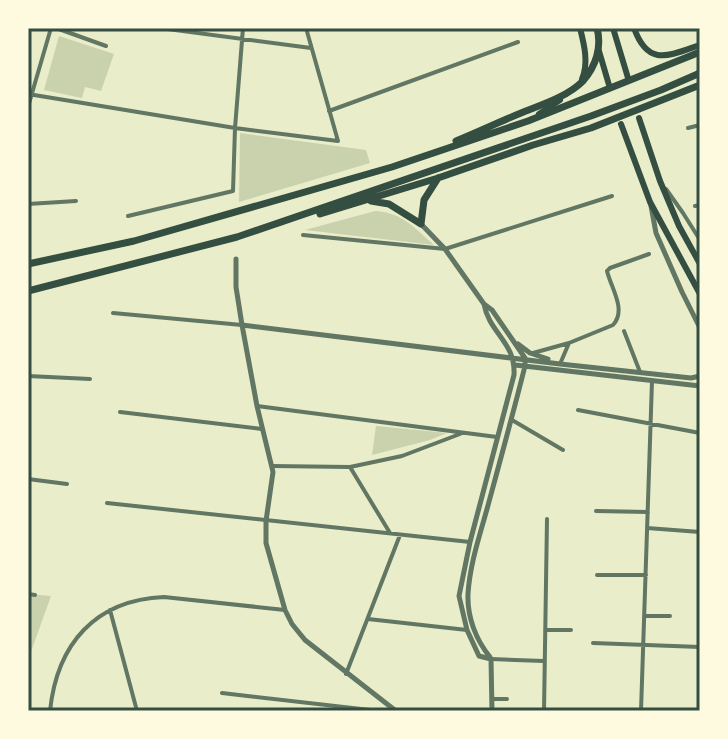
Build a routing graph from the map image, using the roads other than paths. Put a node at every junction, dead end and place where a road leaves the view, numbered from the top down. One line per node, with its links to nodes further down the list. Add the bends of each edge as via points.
1 (54, 28): 12 (street); 19 (street)
2 (160, 28): 9 (street)
3 (243, 28): 9 (street)
4 (306, 28): 13 (street)
5 (580, 28): 23 (main road, via 585,73 581,84)
6 (595, 28): 17 (main road); 28 (highway, via 597,57 576,87)
7 (613, 28): 16 (main road)
8 (634, 28): 11 (main road, via 639,43 658,57)
9 (241, 39): 13 (street); 26 (street)
10 (518, 42): 21 (street)
11 (700, 45)
12 (106, 46)
13 (311, 48): 21 (street)
14 (700, 54): 23 (highway); 28 (highway, via 588,101)
15 (700, 73): 45 (highway, via 591,116 237,237)
16 (628, 78)
17 (609, 85)
18 (700, 85): 29 (highway, via 591,128)
19 (30, 94): 20 (street); 26 (street)
20 (28, 107)
21 (329, 111): 26 (street, via 338,141)
22 (639, 118): 30 (main road)
23 (528, 121): 44 (highway, via 233,214)
24 (621, 124): 34 (main road)
25 (700, 125): 27 (street)
26 (235, 128): 36 (street, via 233,191)
27 (688, 128)
28 (393, 169): 44 (highway, via 234,217)
29 (438, 178): 33 (highway); 37 (highway, via 424,200)
30 (660, 181): 39 (street); 43 (main road)
31 (612, 196): 40 (street)
32 (76, 201): 35 (street)
33 (360, 202): 37 (highway, via 389,204); 45 (highway)
34 (650, 202): 46 (main road); 50 (street, via 656,233)
35 (28, 204)
36 (128, 216)
37 (421, 224): 40 (street)
38 (303, 235): 40 (street)
39 (700, 240)
40 (445, 249): 47 (street)
41 (649, 254): 53 (street, via 607,271 620,312 617,320)
42 (236, 259): 49 (street)
43 (700, 264)
44 (28, 266)
45 (28, 292)
46 (700, 294)
47 (484, 304): 52 (street); 55 (street)
48 (113, 313): 49 (street)
49 (242, 325): 55 (street); 66 (street)
50 (700, 328)
51 (624, 331): 60 (street)
52 (514, 340): 54 (street); 56 (street)
53 (569, 343): 54 (street); 57 (street)
54 (530, 353): 57 (street)
55 (513, 357): 56 (street); 58 (street)
56 (525, 359): 57 (street); 59 (street)
57 (560, 364): 60 (street)
58 (515, 365): 59 (street); 74 (street)
59 (525, 366): 63 (street); 69 (street)
60 (640, 372): 63 (street)
61 (28, 376): 64 (street)
62 (700, 376): 63 (street)
63 (652, 377): 65 (street); 70 (street)
64 (90, 379)
65 (700, 386)
66 (257, 406): 71 (street); 72 (street)
67 (578, 410): 70 (street)
68 (120, 412): 71 (street)
69 (512, 420): 75 (street); 76 (street)
70 (651, 424): 73 (street); 83 (street)
71 (262, 429): 77 (street)
72 (462, 433): 74 (street); 78 (street, via 402,456)
73 (700, 433)
74 (497, 437): 75 (street); 90 (street)
75 (507, 438): 91 (street)
76 (563, 450)
77 (272, 466): 78 (street); 85 (street)
78 (350, 467): 88 (street)
79 (28, 479): 80 (street)
80 (67, 484)
81 (107, 503): 85 (street)
82 (596, 511): 83 (street)
83 (648, 512): 86 (street)
84 (547, 519): 103 (street)
85 (266, 521): 88 (street); 97 (street, via 268,550)
86 (647, 528): 87 (street); 93 (street)
87 (700, 532)
88 (391, 534): 89 (street)
89 (400, 535): 90 (street); 100 (street)
90 (470, 542): 91 (street); 101 (street, via 459,596)
91 (478, 543): 102 (street, via 468,595)
92 (597, 575): 93 (street)
93 (646, 575): 98 (street)
94 (28, 594): 95 (street)
95 (35, 595)
96 (110, 610): 97 (street, via 146,597 164,597); 114 (street, via 72,643 56,678); 115 (street)
97 (285, 610): 110 (street, via 305,640)
98 (644, 616): 99 (street); 106 (street)
99 (670, 616)
100 (368, 619): 101 (street); 110 (street)
101 (467, 630): 102 (street); 108 (street, via 479,656)
102 (474, 630): 108 (street)
103 (545, 630): 104 (street); 109 (street)
104 (571, 630)
105 (593, 643): 106 (street)
106 (643, 645): 107 (street); 120 (street)
107 (700, 647)
108 (491, 659): 109 (street); 112 (street)
109 (545, 661): 119 (street)
110 (346, 674): 117 (street)
111 (222, 693): 116 (street)
112 (492, 699): 113 (street); 118 (street)
113 (507, 699)
114 (50, 711)
115 (137, 711)
116 (379, 711)
117 (396, 711)
118 (492, 711)
119 (544, 711)
120 (641, 711)

